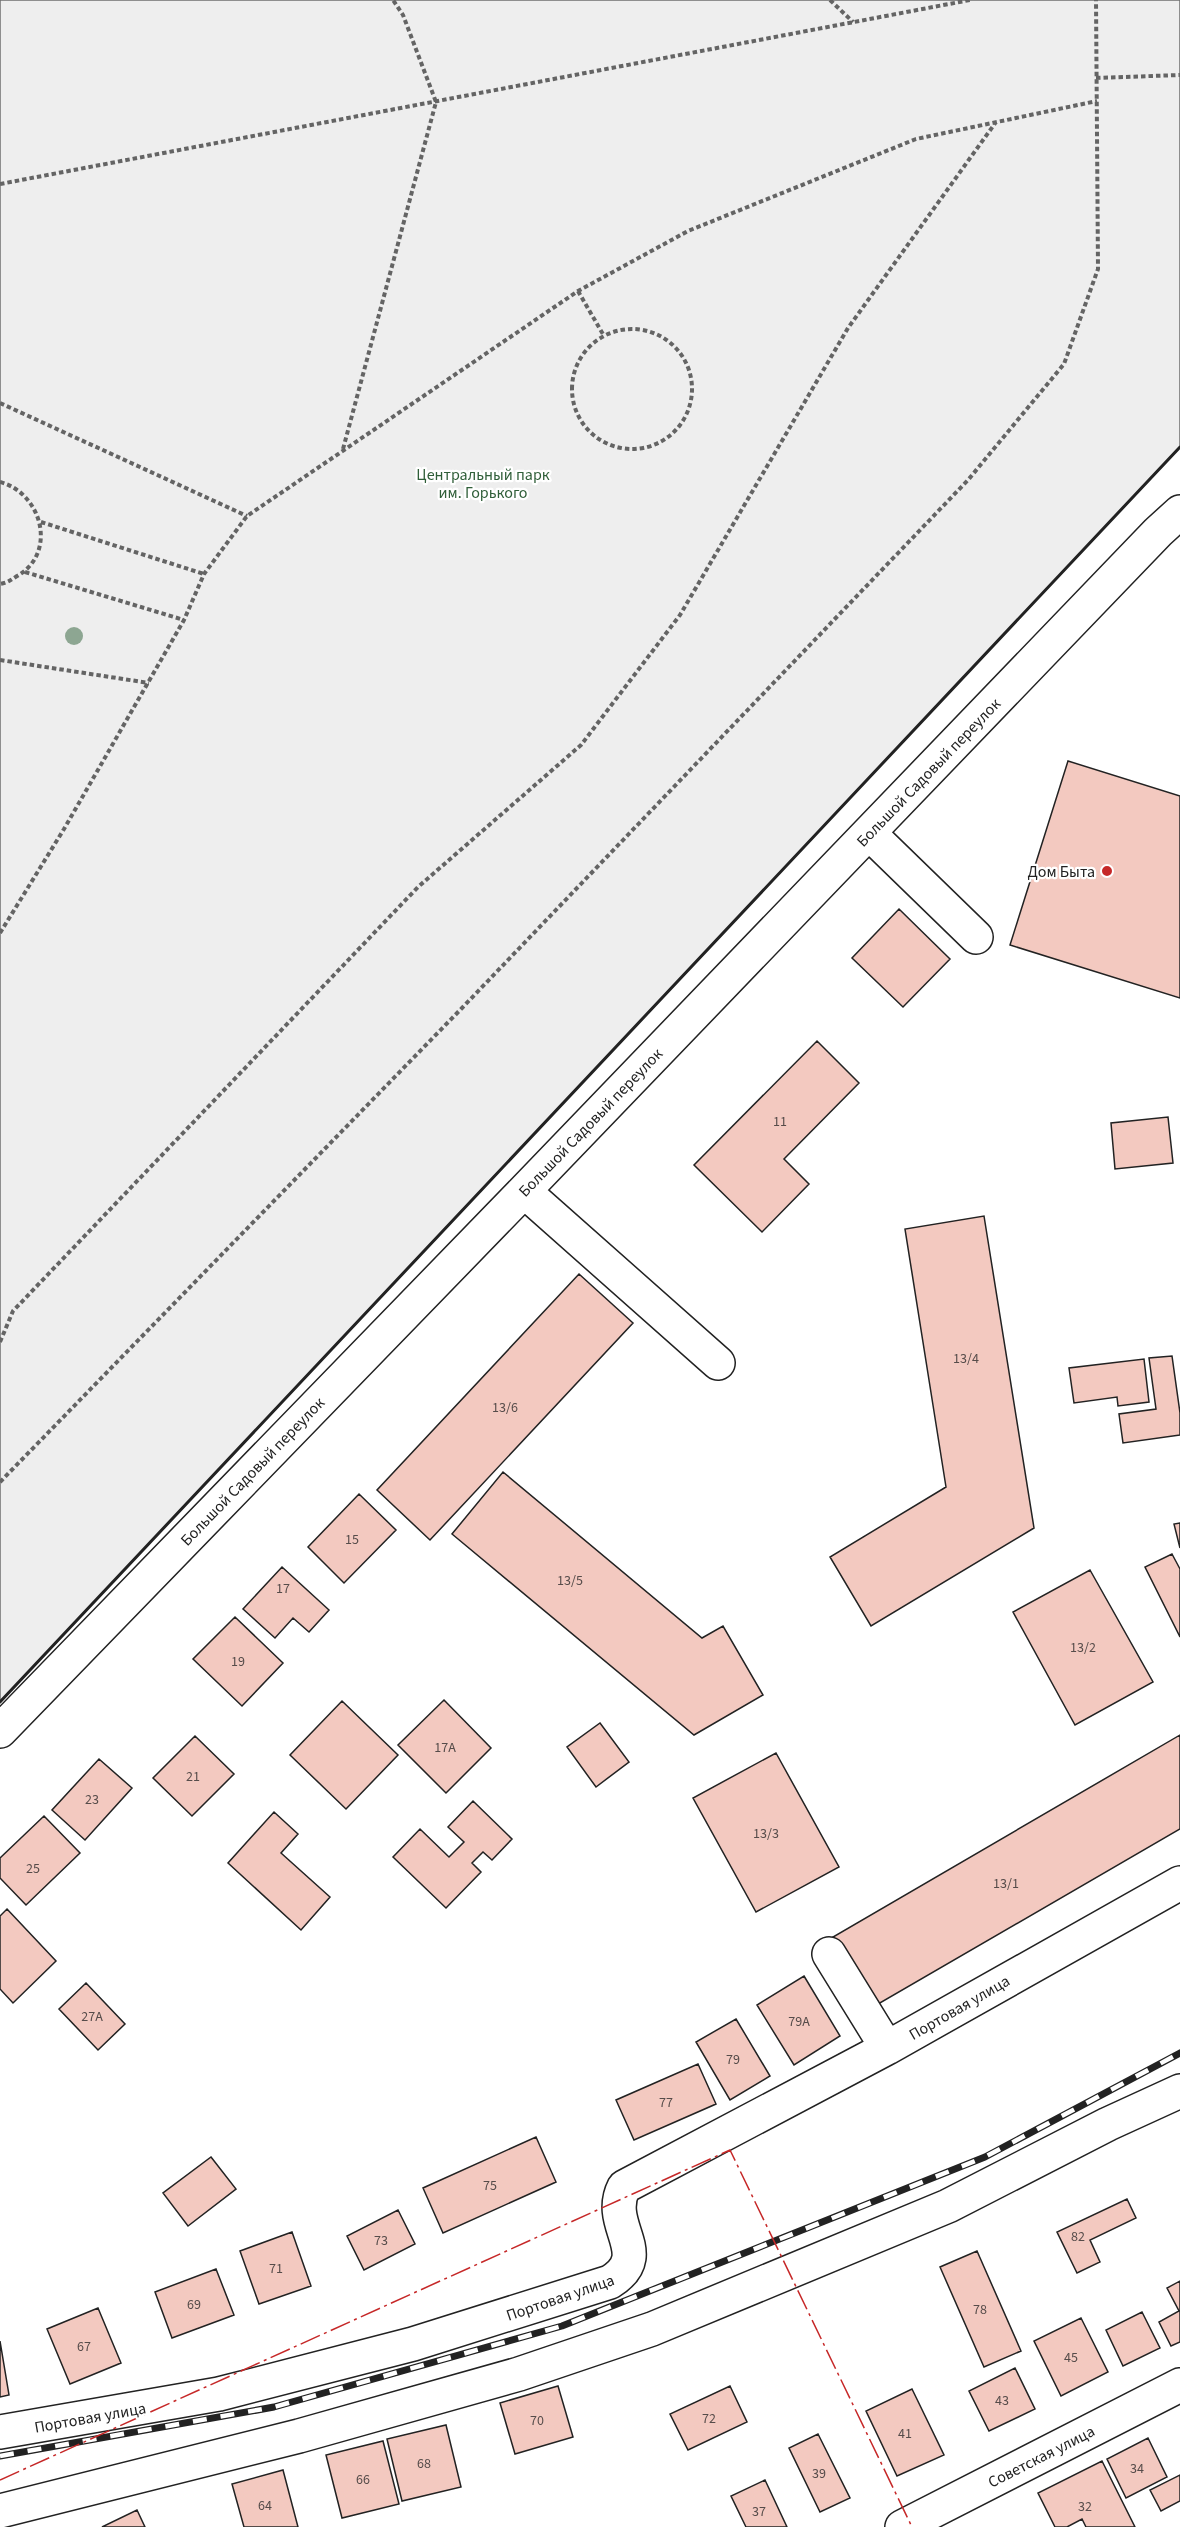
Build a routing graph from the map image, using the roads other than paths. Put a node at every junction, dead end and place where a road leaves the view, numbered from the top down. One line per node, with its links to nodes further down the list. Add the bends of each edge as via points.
1 (1180, 512): 2 (street, Большой Садовый переулок)
2 (869, 833): 3 (street); 4 (street, Большой Садовый переулок)
3 (976, 937)
4 (524, 1191): 5 (street); 6 (street, Большой Садовый переулок)
5 (718, 1363)
6 (0, 1731)
7 (1180, 1883): 9 (street, Портовая улица)
8 (829, 1954): 9 (street)
9 (887, 2048): 12 (street, Портовая улица, via 624,2187 617,2212 630,2250 630,2263 622,2275 610,2282 413,2344 219,2394)
10 (1180, 2091): 13 (street, via 948,2206 652,2329 519,2374 309,2433)
11 (1180, 2385): 14 (street, Советская улица)
12 (0, 2432)
13 (0, 2511)
14 (917, 2524)

